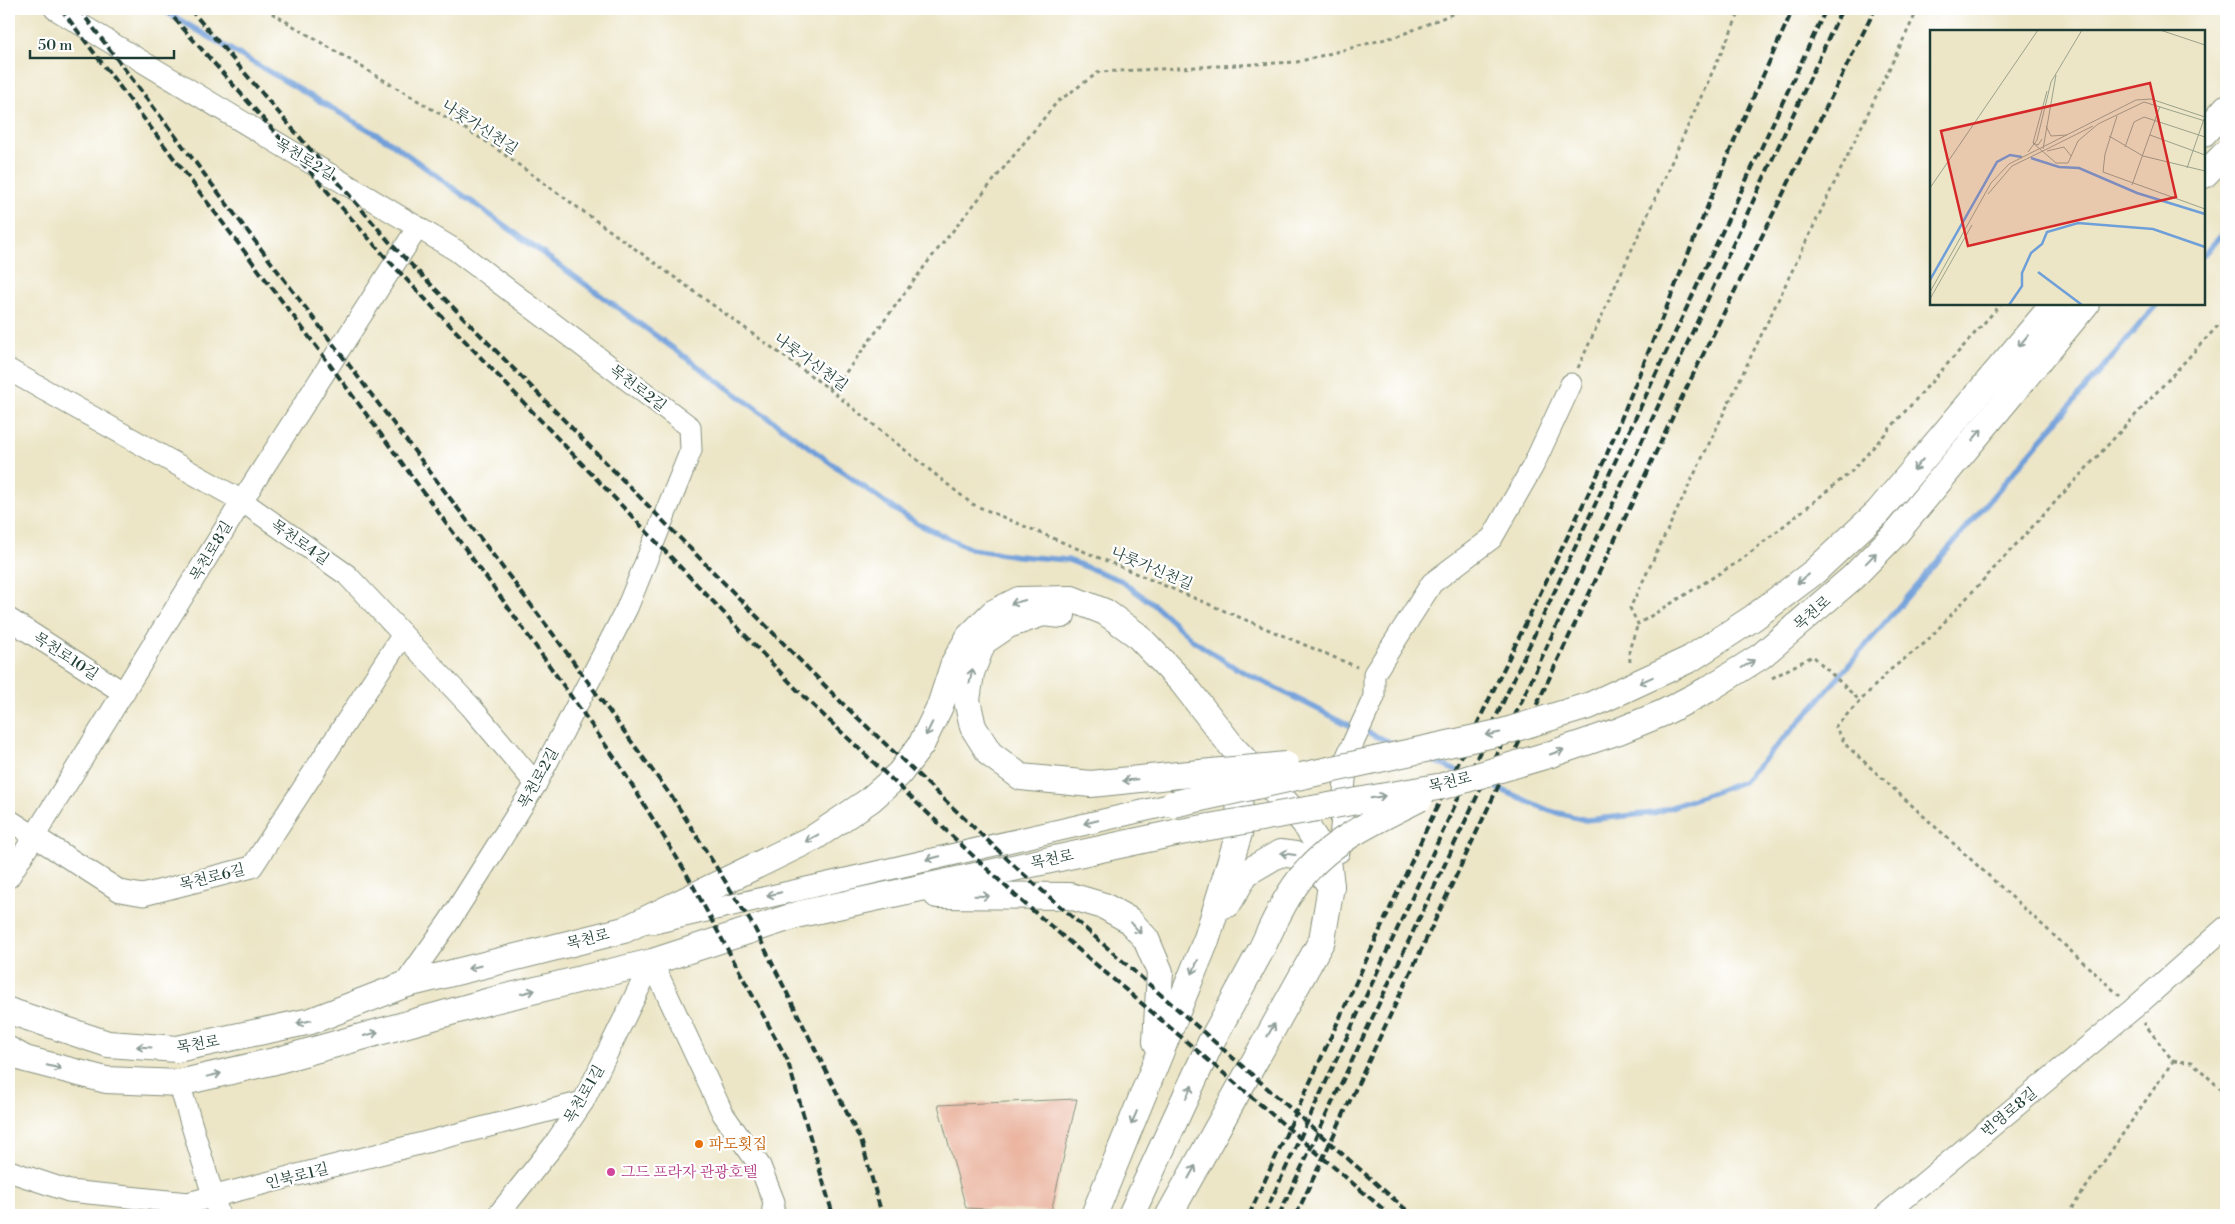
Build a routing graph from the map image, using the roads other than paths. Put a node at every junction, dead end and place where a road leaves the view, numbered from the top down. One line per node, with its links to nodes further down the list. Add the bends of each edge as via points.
1 (55, 9): 6 (street, 목천로2길)
2 (2226, 108): 3 (main road)
3 (2205, 132)
4 (2226, 153): 5 (main road)
5 (2205, 174)
6 (418, 227): 11 (street, 목천로8길); 16 (street, 목천로2길, via 457,251 690,427 691,450 627,608)
7 (2053, 305): 15 (main road, 목천로, one-way to 15, bridge, via 1878,512 1814,572 1754,618 1690,659 1591,706 1503,732)
8 (2085, 305): 17 (main road, 목천로, one-way to 8, bridge, via 1551,754 1663,713 1761,656 1853,577 1897,532)
9 (9, 370): 11 (street, 목천로4길)
10 (1571, 384): 22 (street, via 1533,466 1492,538 1432,583 1374,674 1374,697 1347,756 1339,857)
11 (242, 501): 13 (street, 목천로4길, via 347,576); 14 (street, 목천로8길)
12 (9, 619): 14 (street, 목천로10길)
13 (402, 636): 16 (street, 목천로4길, via 471,707); 20 (street, 목천로6길, via 252,867 143,895 120,891)
14 (124, 693): 20 (street, 목천로8길)
15 (1387, 757): 18 (main road, bridge); 26 (main road, one-way to 26, bridge, via 1179,775 1091,784 1021,777 990,754 973,727 967,700 970,673 983,642 1008,626 1043,613 1077,617 1107,632 1143,663 1210,741 1230,768 1239,790 1240,830)
16 (536, 784): 28 (street, 목천로2길, via 450,920)
17 (1443, 786): 23 (main road, 목천로, one-way to 17, bridge, via 1175,833); 39 (main road, one-way to 17, bridge, via 1211,1042 1305,872 1342,840)
18 (1173, 804): 25 (street, 목천로, one-way to 25)
19 (9, 820): 20 (street, 목천로6길)
20 (34, 836): 21 (street, 목천로8길)
21 (9, 877)
22 (1331, 886): 25 (main road, one-way to 25, via 1328,860 1304,822 1234,749 1182,682 1137,635 1105,612 1072,599 1019,600 993,613 969,637 954,663 940,706 921,746 899,774 870,800 814,837); 26 (main road, one-way to 26, via 1316,866 1295,855 1280,853 1246,873); 40 (main road, one-way to 22, via 1322,940)
23 (864, 900): 27 (main road, 목천로, via 800,914); 31 (main road, one-way to 31, via 923,895 1070,896 1104,906 1129,920 1146,939 1160,972)
24 (2226, 927): 41 (street, 번영로8길, via 2133,1009)
25 (624, 930): 28 (main road, 목천로, one-way to 28)
26 (1207, 938): 31 (main road, one-way to 31)
27 (652, 962): 32 (main road, 목천로, one-way to 27); 33 (street, 목천로1길); 37 (street, via 723,1114 760,1166 774,1202)
28 (404, 985): 29 (main road, 목천로, one-way to 29, via 311,1021 176,1049 108,1044)
29 (9, 1011)
30 (9, 1050): 32 (main road, 목천로, one-way to 32, via 25,1059 106,1080)
31 (1153, 1073): 38 (main road, one-way to 38)
32 (179, 1083): 35 (street)
33 (583, 1102): 35 (street, 인북로1길); 36 (street, 목천로1길)
34 (9, 1171): 35 (street, 인북로1길, via 69,1191)
35 (217, 1206)
36 (498, 1215)
37 (772, 1215)
38 (1094, 1215)
39 (1131, 1215)
40 (1169, 1215)
41 (1885, 1215)

